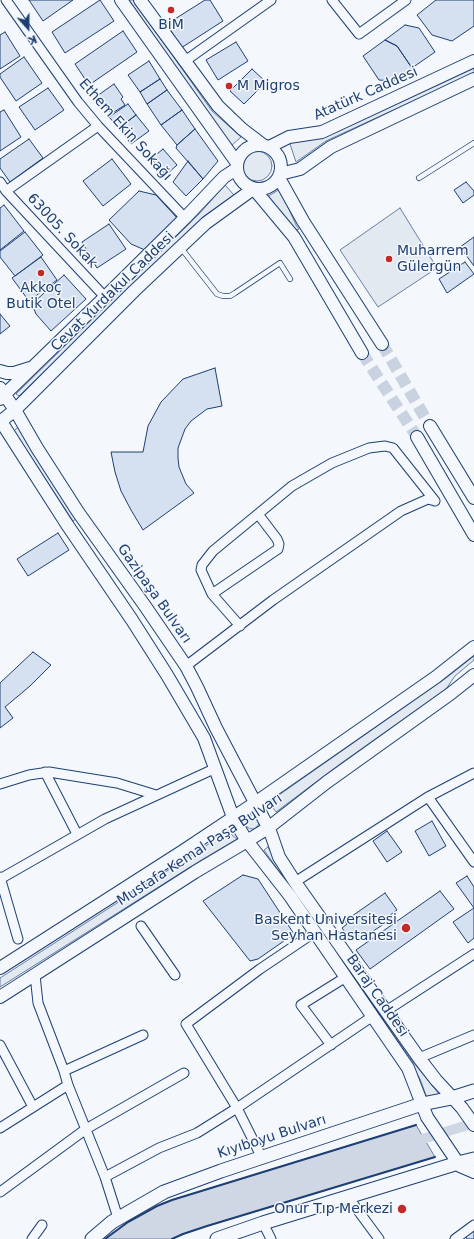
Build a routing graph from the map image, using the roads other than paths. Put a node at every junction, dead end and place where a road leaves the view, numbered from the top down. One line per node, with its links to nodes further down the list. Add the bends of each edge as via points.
1 (6, 0): 10 (street, Ethem Ekin Sokağı)
2 (121, 0): 13 (main road)
3 (140, 0): 8 (main road)
4 (271, 0): 8 (street)
5 (332, 0): 6 (street, via 359,34)
6 (406, 0)
7 (474, 61): 12 (main road, Atatürk Caddesi, via 322,132 289,137)
8 (185, 62): 12 (main road, via 218,106 242,129)
9 (474, 79): 14 (main road, via 331,147 300,169)
10 (98, 126): 18 (street); 19 (street, Ethem Ekin Sokağı)
11 (474, 143): 15 (lane)
12 (266, 146): 13 (main road, via 249,147 239,156); 14 (main road, via 274,150 280,160)
13 (236, 166): 17 (main road, via 240,180); 19 (main road, Cevat Yurdakul Caddesi)
14 (279, 176): 17 (main road, via 271,186 260,190); 23 (main road, via 303,221)
15 (419, 178)
16 (0, 182): 18 (street, 63005. Sokak)
17 (253, 189): 20 (main road, Cevat Yurdakul Caddesi, via 206,223); 24 (main road, via 294,238)
18 (6, 191): 22 (street, 63005. Sokak)
19 (185, 218): 22 (main road, Cevat Yurdakul Caddesi)
20 (180, 248): 21 (lane, via 217,294 223,296 235,294 280,263); 28 (main road, Cevat Yurdakul Caddesi)
21 (290, 279)
22 (105, 297): 25 (main road, Cevat Yurdakul Caddesi)
23 (382, 344)
24 (362, 352)
25 (33, 367): 26 (main road, via 14,373); 27 (main road, Cevat Yurdakul Caddesi)
26 (0, 371)
27 (2, 394): 28 (main road, Gazipaşa Bulvarı)
28 (15, 410): 29 (main road, Cevat Yurdakul Caddesi); 38 (main road, Gazipaşa Bulvarı, via 78,512)
29 (0, 422): 40 (main road, via 167,676 204,738)
30 (430, 426): 32 (main road)
31 (417, 437): 34 (main road)
32 (474, 498)
33 (258, 514): 35 (street, via 213,551 202,565 201,570); 35 (street, via 277,539 278,549); 36 (street, via 292,486 332,463 369,448 385,446 393,448 435,501 428,499 402,511)
34 (474, 535)
35 (212, 594): 36 (street)
36 (240, 626): 38 (street)
37 (474, 647): 46 (main road, Mustafa Kemal Paşa Bulvarı, via 436,677)
38 (186, 666): 46 (main road, Gazipaşa Bulvarı)
39 (474, 675): 48 (main road, Mustafa Kemal Paşa Bulvarı)
40 (216, 768): 44 (street); 47 (main road)
41 (45, 772): 43 (street); 44 (street, via 117,783); 49 (street)
42 (474, 773): 45 (street)
43 (0, 784)
44 (156, 795): 49 (street)
45 (428, 798): 51 (street); 53 (street)
46 (255, 803): 47 (main road, Mustafa Kemal Paşa Bulvarı); 48 (main road, Gazipaşa Bulvarı)
47 (234, 818): 50 (main road, Baraj Caddesi); 58 (main road, Mustafa Kemal Paşa Bulvarı)
48 (268, 828): 50 (main road, Mustafa Kemal Paşa Bulvarı); 53 (main road, Baraj Caddesi, via 279,856)
49 (77, 834): 52 (street)
50 (248, 841): 55 (main road, Baraj Caddesi); 59 (main road, Mustafa Kemal Paşa Bulvarı)
51 (474, 862)
52 (0, 878): 56 (street)
53 (295, 882): 63 (main road, Baraj Caddesi)
54 (141, 926): 60 (street)
55 (315, 932): 61 (main road, Baraj Caddesi); 77 (street, via 186,1024)
56 (18, 939)
57 (474, 954): 63 (street)
58 (0, 968)
59 (35, 975): 62 (main road, Mustafa Kemal Paşa Bulvarı); 70 (street, via 38,1003)
60 (175, 975)
61 (346, 977): 64 (main road, Baraj Caddesi); 68 (street, via 301,1005)
62 (0, 997)
63 (386, 1011): 69 (main road, Baraj Caddesi)
64 (373, 1016): 68 (street); 75 (main road, Baraj Caddesi, via 408,1068)
65 (143, 1035): 70 (street)
66 (474, 1035): 69 (street)
67 (0, 1045): 76 (street)
68 (331, 1045): 77 (street)
69 (419, 1058): 74 (main road, Baraj Caddesi)
70 (64, 1071): 72 (street)
71 (184, 1073): 80 (street)
72 (68, 1085): 76 (street); 80 (street)
73 (474, 1091): 74 (main road, Kıyıboyu Bulvarı)
74 (452, 1098): 75 (main road, Kıyıboyu Bulvarı); 78 (main road, Baraj Caddesi)
75 (422, 1104): 81 (main road, Kıyıboyu Bulvarı); 83 (main road, Baraj Caddesi, via 427,1117)
76 (33, 1107): 79 (street)
77 (237, 1108): 81 (street); 85 (street, via 197,1133 160,1148)
78 (474, 1125)
79 (0, 1128)
80 (86, 1129): 85 (street); 86 (street)
81 (262, 1158): 88 (main road, Kıyıboyu Bulvarı, via 164,1192)
82 (474, 1160): 83 (main road)
83 (457, 1162): 84 (main road, Baraj Caddesi); 87 (main road)
84 (474, 1172)
85 (105, 1177): 88 (street)
86 (0, 1192)
87 (348, 1197): 89 (main road); 96 (street)
88 (118, 1218): 93 (main road, Kıyıboyu Bulvarı)
89 (263, 1223): 94 (main road); 95 (street)
90 (474, 1225): 97 (street)
91 (42, 1226): 92 (street)
92 (32, 1239)
93 (92, 1239)
94 (217, 1239)
95 (272, 1239)
96 (379, 1239)
97 (454, 1239)

